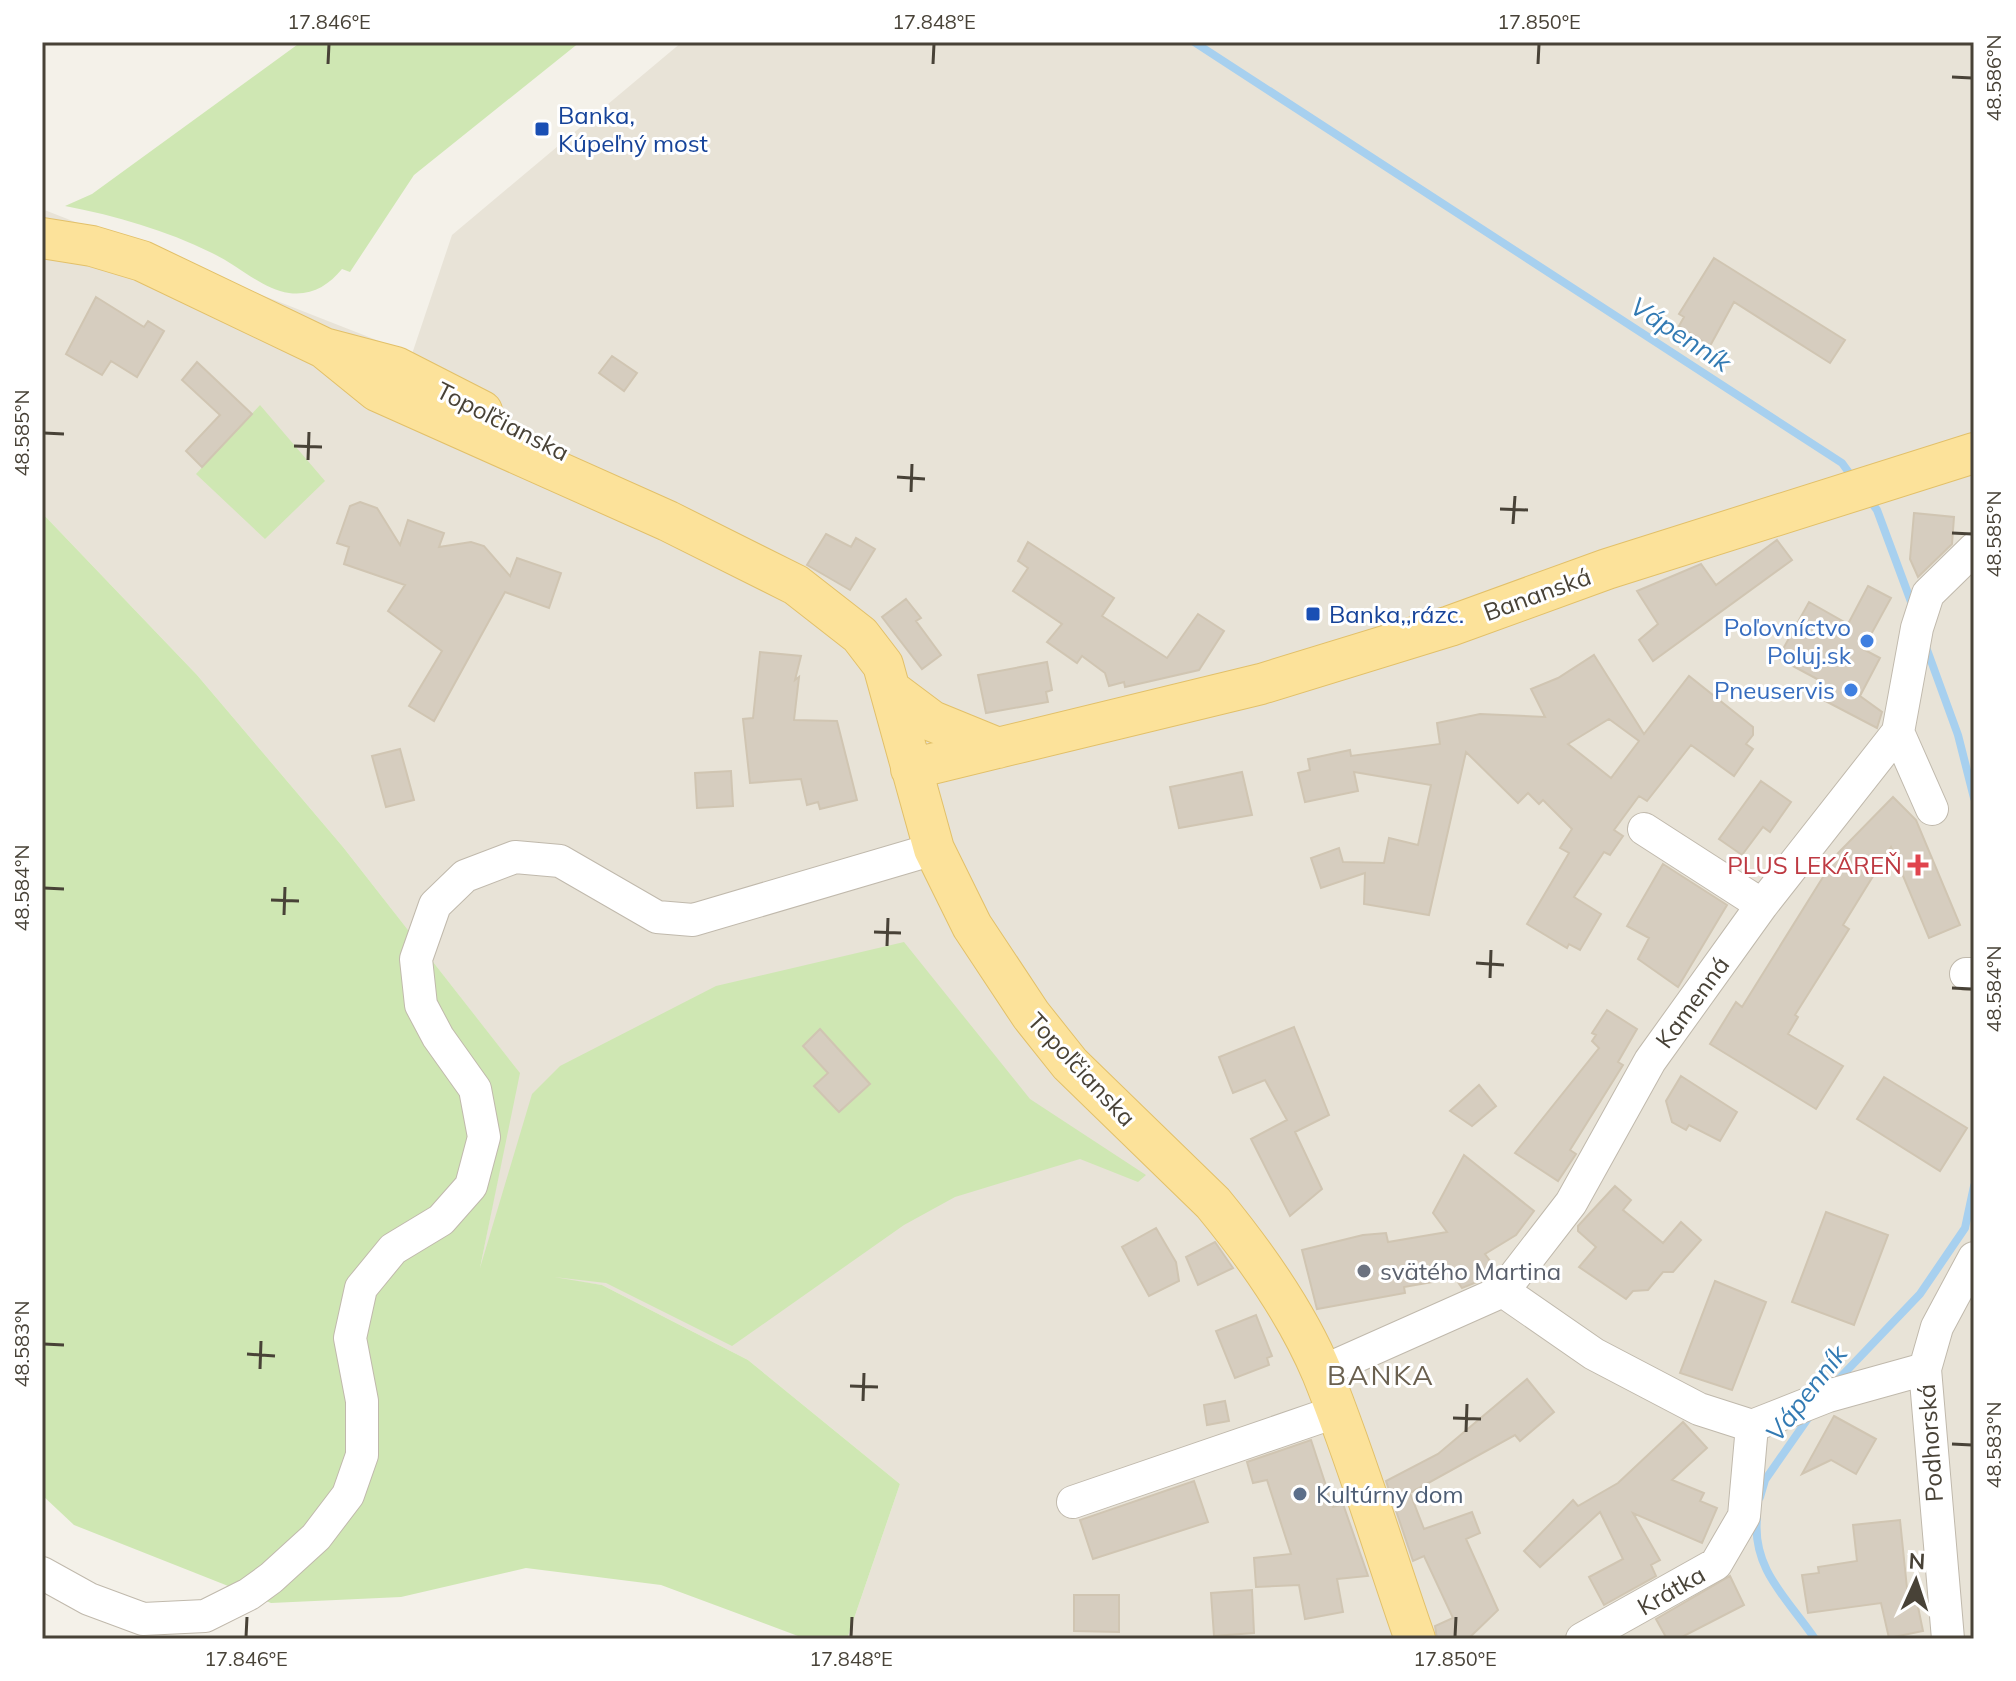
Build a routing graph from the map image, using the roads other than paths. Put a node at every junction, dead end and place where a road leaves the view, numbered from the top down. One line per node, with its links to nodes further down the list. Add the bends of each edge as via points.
1 (42, 238): 4 (main road, Topoľčianska, via 142,261 324,348 396,367 578,459 668,521 823,603 860,635 883,665)
2 (1974, 453): 6 (main road, Bananská, via 1331,663)
3 (1974, 549): 5 (street, Kamenná, via 1928,594)
4 (892, 691): 6 (main road, via 932,721); 7 (main road, Topoľčianska)
5 (1898, 732): 8 (street); 11 (street, Kamenná)
6 (998, 748): 7 (main road, Bananská)
7 (911, 769): 10 (main road, Topoľčianska)
8 (1932, 809)
9 (1644, 829): 11 (street)
10 (934, 849): 15 (main road, Topoľčianska, via 972,926 1031,1015 1070,1064 1234,1228 1273,1284); 19 (street, via 693,920 657,917 560,861 515,857 465,876 435,905 416,959 421,1005 475,1089 484,1137 471,1186 441,1220 393,1249 361,1288 350,1338 362,1401 362,1455 348,1495 316,1537 271,1578 205,1616 143,1619 89,1599)
11 (1762, 905): 13 (street, Kamenná, via 1650,1061 1571,1203)
12 (1974, 1258): 14 (street, Podhorská, via 1937,1327)
13 (1503, 1291): 15 (street, Kamenná); 17 (street, via 1594,1354 1699,1409)
14 (1925, 1369): 17 (street, via 1828,1396); 22 (street, Podhorská)
15 (1321, 1372): 16 (main road, Topoľčianska)
16 (1335, 1412): 18 (street); 20 (main road, Topoľčianska)
17 (1752, 1426): 21 (street, Krátka, via 1744,1516 1716,1564)
18 (1073, 1502)
19 (42, 1573)
20 (1415, 1639)
21 (1582, 1639)
22 (1948, 1639)

